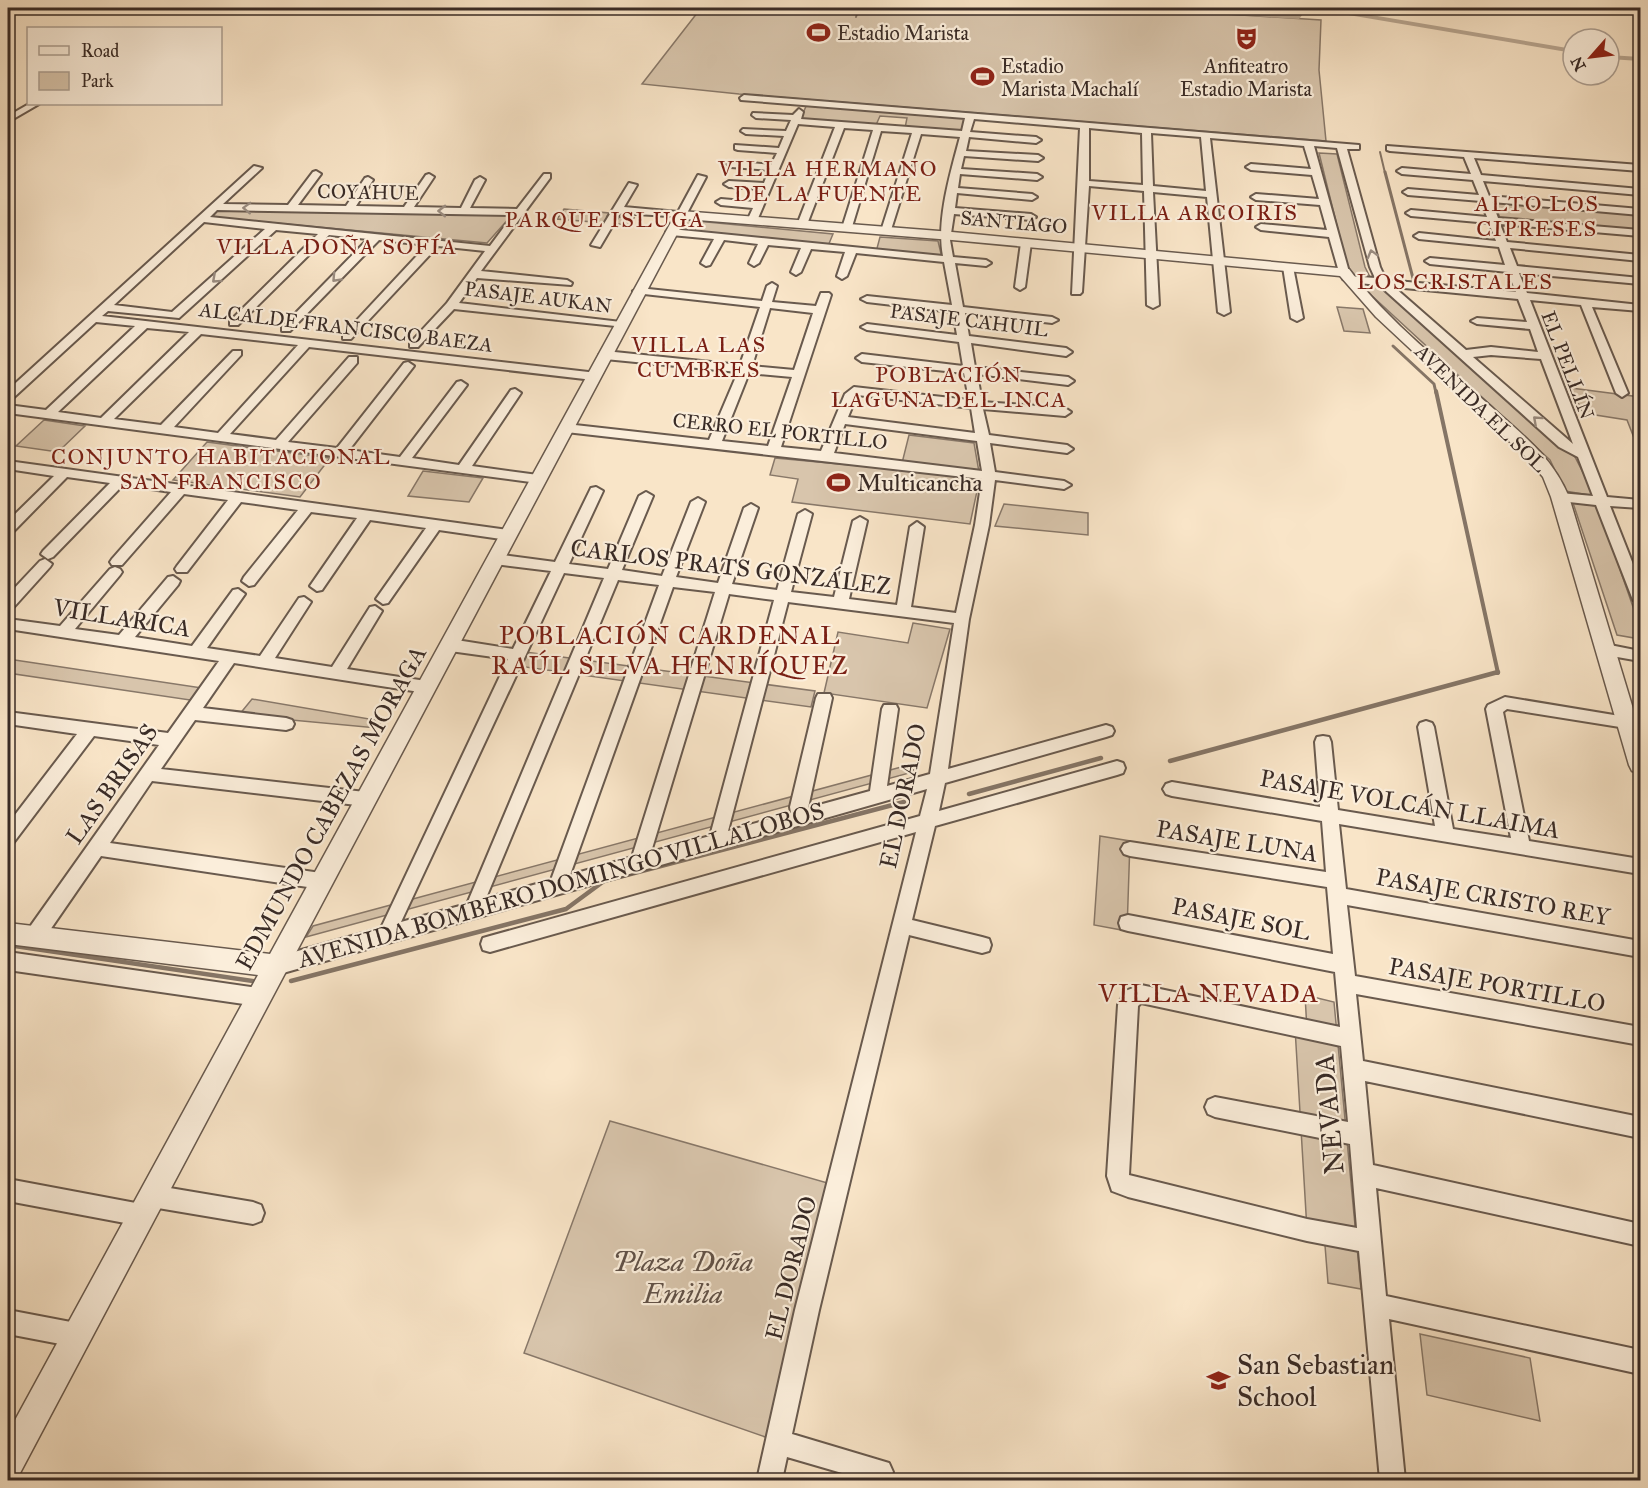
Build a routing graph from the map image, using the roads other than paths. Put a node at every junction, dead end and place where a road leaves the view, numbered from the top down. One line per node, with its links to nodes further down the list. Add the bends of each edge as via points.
1 (744, 98): 2 (street)
2 (803, 103): 5 (street); 7 (street)
3 (33, 105): 6 (street)
4 (756, 115): 7 (street)
5 (970, 116): 9 (street); 15 (street, EL DORADO)
6 (8, 119)
7 (796, 119): 8 (street); 14 (street)
8 (840, 125): 10 (street); 76 (street)
9 (1085, 125): 13 (street); 44 (street)
10 (878, 127): 12 (street); 78 (street)
11 (746, 131): 14 (street)
12 (917, 131): 15 (street); 80 (street)
13 (1146, 131): 16 (street); 48 (street)
14 (790, 134): 23 (street)
15 (966, 135): 17 (street); 24 (street, EL DORADO)
16 (1204, 135): 18 (street); 52 (street)
17 (1036, 140)
18 (1308, 142): 19 (street); 35 (street, AVENIDA EL SOL)
19 (1341, 146): 21 (street); 111 (street, one-way to 19)
20 (738, 147): 23 (street)
21 (1356, 147)
22 (1390, 148): 25 (street)
23 (782, 151): 31 (street)
24 (960, 153): 26 (street); 33 (street, EL DORADO)
25 (1468, 154): 29 (street); 41 (street, EL PELLÍN)
26 (1038, 158)
27 (731, 164): 31 (street)
28 (1251, 167): 35 (street)
29 (1621, 167): 32 (street); 51 (street)
30 (257, 168): 60 (street)
31 (775, 168): 47 (street)
32 (1641, 168)
33 (956, 171): 40 (street); 49 (street, EL DORADO)
34 (1402, 171): 41 (street)
35 (1316, 172): 57 (street, AVENIDA EL SOL)
36 (316, 174): 61 (street)
37 (547, 176): 67 (street)
38 (429, 177): 64 (street)
39 (701, 177): 74 (street, EDMUNDO CABEZAS MORAGA)
40 (1037, 177)
41 (1479, 178): 51 (street); 55 (street, EL PELLÍN)
42 (368, 180): 62 (street)
43 (480, 180): 65 (street)
44 (1084, 183): 48 (street); 93 (street)
45 (729, 184): 47 (street)
46 (632, 185): 63 (street)
47 (766, 186): 58 (street)
48 (1149, 189): 52 (street); 96 (street)
49 (953, 190): 54 (street); 66 (street, EL DORADO)
50 (1408, 192): 55 (street)
51 (1637, 192): 59 (street)
52 (1210, 194): 99 (street)
53 (1256, 196): 57 (street)
54 (1032, 197)
55 (1487, 199): 68 (street); 72 (street, EL PELLÍN)
56 (721, 202): 58 (street)
57 (1324, 202): 82 (street, AVENIDA EL SOL)
58 (758, 205): 73 (street)
59 (1641, 205)
60 (214, 207): 61 (street, COYAHUE, one-way to 60); 71 (street)
61 (290, 210): 62 (street, COYAHUE)
62 (349, 210): 64 (street, COYAHUE)
63 (617, 210): 74 (street); 91 (street)
64 (406, 211): 65 (street, COYAHUE, one-way to 64)
65 (464, 211): 67 (street, COYAHUE)
66 (949, 211): 70 (street); 84 (street, EL DORADO)
67 (521, 212): 94 (street)
68 (1641, 212)
69 (1411, 213): 72 (street)
70 (1031, 217)
71 (201, 219): 75 (street); 124 (street)
72 (1495, 220): 81 (street); 90 (street, EL PELLÍN)
73 (752, 221): 74 (street, SANTIAGO); 76 (street, SANTIAGO)
74 (676, 223): 86 (street); 115 (street, EDMUNDO CABEZAS MORAGA)
75 (275, 225): 79 (street); 129 (street, one-way to 129)
76 (802, 225): 78 (street, SANTIAGO)
77 (1261, 227): 82 (street)
78 (847, 228): 80 (street, SANTIAGO)
79 (327, 231): 83 (street); 134 (street)
80 (886, 231): 84 (street, SANTIAGO)
81 (1641, 233)
82 (1333, 234): 109 (street, AVENIDA EL SOL)
83 (377, 236): 88 (street); 139 (street, one-way to 139)
84 (945, 236): 89 (street, SANTIAGO); 98 (street, EL DORADO)
85 (1419, 236): 90 (street)
86 (721, 237): 87 (street); 101 (street)
87 (764, 241): 92 (street); 102 (street)
88 (436, 242): 94 (street); 141 (street)
89 (1026, 243): 93 (street, SANTIAGO); 114 (street)
90 (1504, 244): 97 (street); 105 (street, EL PELLÍN)
91 (596, 245)
92 (807, 245): 95 (street); 106 (street)
93 (1079, 248): 96 (street, SANTIAGO); 116 (street)
94 (493, 249): 107 (street)
95 (852, 249): 98 (street); 108 (street)
96 (1150, 254): 99 (street, SANTIAGO); 123 (street)
97 (1641, 258)
98 (947, 260): 103 (street); 125 (street, EL DORADO)
99 (1217, 261): 104 (street, SANTIAGO); 128 (street)
100 (1430, 261): 105 (street)
101 (706, 263)
102 (754, 263)
103 (986, 263)
104 (1287, 267): 109 (street, SANTIAGO); 131 (street)
105 (1513, 269): 110 (street); 118 (street, EL PELLÍN)
106 (795, 272)
107 (474, 274): 112 (street); 122 (street)
108 (842, 276)
109 (1346, 276): 111 (street); 190 (street, AVENIDA EL SOL, via 1381,314 1539,460 1551,475)
110 (1641, 281)
111 (1382, 282): 118 (street); 147 (street)
112 (567, 283)
113 (772, 286): 121 (street)
114 (1020, 287)
115 (639, 291): 121 (street); 136 (street, EDMUNDO CABEZAS MORAGA)
116 (1076, 292)
117 (825, 295): 127 (street)
118 (1523, 296): 120 (street); 137 (street, EL PELLÍN)
119 (867, 299): 125 (street)
120 (1585, 302): 126 (street); 159 (street)
121 (765, 304): 127 (street); 153 (street)
122 (451, 305): 136 (street, PASAJE AUKAN); 144 (street)
123 (1154, 305)
124 (106, 307): 129 (street, ALCALDE FRANCISCO BAEZA); 130 (street)
125 (958, 309): 132 (street); 142 (street, EL DORADO)
126 (1640, 309)
127 (819, 310): 155 (street)
128 (1224, 312)
129 (175, 316): 134 (street, ALCALDE FRANCISCO BAEZA)
130 (94, 318): 135 (street, ALCALDE FRANCISCO BAEZA); 160 (street)
131 (1297, 318)
132 (1052, 320)
133 (1477, 321): 137 (street)
134 (234, 323): 139 (street, ALCALDE FRANCISCO BAEZA)
135 (144, 324): 140 (street, ALCALDE FRANCISCO BAEZA); 164 (street)
136 (621, 325): 152 (street, EDMUNDO CABEZAS MORAGA)
137 (1535, 326): 148 (street, EL PELLÍN)
138 (867, 327): 142 (street, PASAJE CAHUIL)
139 (286, 329): 141 (street, ALCALDE FRANCISCO BAEZA)
140 (198, 330): 143 (street, ALCALDE FRANCISCO BAEZA); 166 (street)
141 (347, 337): 144 (street, ALCALDE FRANCISCO BAEZA)
142 (964, 339): 145 (street, PASAJE CAHUIL); 154 (street, EL DORADO)
143 (306, 343): 152 (street, ALCALDE FRANCISCO BAEZA); 169 (street)
144 (414, 345): 152 (street, ALCALDE FRANCISCO BAEZA)
145 (1066, 352)
146 (237, 353): 168 (street)
147 (1465, 354): 148 (street, via 1491,351); 176 (street, one-way to 147, via 1564,444)
148 (1546, 357): 176 (street, EL PELLÍN)
149 (862, 358): 154 (street)
150 (353, 360): 172 (street)
151 (408, 366): 175 (street)
152 (599, 366): 153 (street); 167 (street, EDMUNDO CABEZAS MORAGA)
153 (745, 369): 155 (street); 171 (street)
154 (971, 370): 156 (street); 161 (street, EL DORADO)
155 (798, 374): 174 (street)
156 (1068, 381)
157 (461, 385): 178 (street)
158 (515, 393): 180 (street)
159 (1622, 393)
160 (8, 396)
161 (978, 405): 163 (street); 165 (street, via 854,391); 170 (street, EL DORADO)
162 (8, 409): 164 (street)
163 (1065, 412)
164 (49, 414): 166 (street)
165 (840, 420): 170 (street); 177 (street)
166 (104, 422): 168 (street)
167 (566, 428): 171 (street, CERRO EL PORTILLO); 183 (street, EDMUNDO CABEZAS MORAGA)
168 (164, 430): 169 (street)
169 (221, 437): 172 (street)
170 (984, 438): 173 (street); 182 (street, EL DORADO)
171 (714, 444): 174 (street, CERRO EL PORTILLO)
172 (279, 445): 175 (street)
173 (1067, 449)
174 (773, 451): 177 (street, CERRO EL PORTILLO)
175 (340, 453): 178 (street)
176 (1583, 454): 191 (street, EL PELLÍN)
177 (826, 456): 182 (street, CERRO EL PORTILLO)
178 (403, 461): 180 (street)
179 (8, 465): 181 (street)
180 (463, 469): 183 (street)
181 (63, 474): 184 (street); 201 (street)
182 (989, 475): 185 (street, CERRO EL PORTILLO); 217 (street, EL DORADO)
183 (538, 479): 202 (street, EDMUNDO CABEZAS MORAGA)
184 (119, 482): 186 (street); 214 (street)
185 (1064, 485)
186 (180, 490): 189 (street); 219 (street)
187 (596, 490): 204 (street)
188 (646, 496): 205 (street)
189 (238, 497): 194 (street); 220 (street)
190 (1560, 497): 191 (street); 222 (street, AVENIDA EL SOL)
191 (1603, 501): 193 (street); 212 (street, EL PELLÍN)
192 (698, 502): 207 (street)
193 (1641, 504)
194 (308, 507): 196 (street); 206 (street)
195 (751, 508): 209 (street)
196 (367, 514): 199 (street); 208 (street)
197 (805, 514): 211 (street)
198 (860, 521): 215 (street)
199 (436, 524): 202 (street); 228 (street)
200 (917, 527): 216 (street)
201 (8, 528)
202 (508, 535): 203 (street, EDMUNDO CABEZAS MORAGA)
203 (495, 559): 204 (street, CARLOS PRATS GONZÁLEZ); 221 (street, EDMUNDO CABEZAS MORAGA)
204 (559, 568): 205 (street, CARLOS PRATS GONZÁLEZ); 224 (street)
205 (613, 575): 207 (street, CARLOS PRATS GONZÁLEZ); 262 (street)
206 (249, 581)
207 (667, 582): 209 (street, CARLOS PRATS GONZÁLEZ); 260 (street)
208 (317, 585)
209 (723, 589): 211 (street, CARLOS PRATS GONZÁLEZ); 257 (street)
210 (238, 594): 223 (street)
211 (783, 595): 215 (street, CARLOS PRATS GONZÁLEZ); 253 (street)
212 (1641, 600)
213 (304, 602): 227 (street)
214 (8, 604)
215 (840, 604): 216 (street, CARLOS PRATS GONZÁLEZ)
216 (903, 612): 217 (street, CARLOS PRATS GONZÁLEZ)
217 (962, 619): 244 (street, EL DORADO)
218 (8, 625): 219 (street, VILLARICA)
219 (64, 632): 220 (street, VILLARICA)
220 (124, 640): 223 (street, VILLARICA)
221 (450, 645): 224 (street); 229 (street, EDMUNDO CABEZAS MORAGA)
222 (1605, 650): 225 (street); 234 (street, AVENIDA EL SOL)
223 (196, 652): 226 (street, VILLARICA)
224 (517, 655): 266 (street)
225 (1641, 656)
226 (229, 658): 227 (street, VILLARICA); 232 (street, LAS BRISAS)
227 (264, 662): 228 (street, VILLARICA)
228 (336, 673): 229 (street, VILLARICA)
229 (426, 687): 247 (street, EDMUNDO CABEZAS MORAGA)
230 (824, 698): 249 (street)
231 (890, 709): 246 (street)
232 (190, 713): 235 (street); 239 (street, LAS BRISAS)
233 (10, 721): 237 (street)
234 (1626, 722): 241 (street, AVENIDA EL SOL); 256 (street, via 1505,703 1494,709)
235 (286, 724)
236 (1426, 728): 251 (street)
237 (90, 729): 239 (street); 252 (street)
238 (1106, 731): 244 (street, AVENIDA BOMBERO DOMINGO VILLALOBOS)
239 (172, 740): 243 (street, LAS BRISAS)
240 (1323, 742): 248 (street, NEVADA)
241 (1641, 765)
242 (1117, 768): 250 (street, AVENIDA BOMBERO DOMINGO VILLALOBOS)
243 (147, 774): 247 (street); 254 (street, LAS BRISAS)
244 (938, 778): 246 (street, AVENIDA BOMBERO DOMINGO VILLALOBOS); 250 (street, EL DORADO)
245 (1172, 789): 248 (street, PASAJE VOLCÁN LLAIMA)
246 (879, 795): 249 (street, AVENIDA BOMBERO DOMINGO VILLALOBOS)
247 (365, 799): 259 (street, EDMUNDO CABEZAS MORAGA)
248 (1328, 813): 251 (street, PASAJE VOLCÁN LLAIMA); 261 (street, NEVADA)
249 (800, 817): 253 (street, AVENIDA BOMBERO DOMINGO VILLALOBOS)
250 (928, 823): 264 (street, EL DORADO); 268 (street, AVENIDA BOMBERO DOMINGO VILLALOBOS)
251 (1446, 836): 256 (street, PASAJE VOLCÁN LLAIMA)
252 (8, 837)
253 (719, 840): 257 (street, AVENIDA BOMBERO DOMINGO VILLALOBOS)
254 (96, 848): 259 (street); 267 (street, LAS BRISAS)
255 (1130, 849): 261 (street, PASAJE LUNA)
256 (1522, 849): 258 (street, PASAJE VOLCÁN LLAIMA)
257 (641, 862): 260 (street, AVENIDA BOMBERO DOMINGO VILLALOBOS)
258 (1641, 867)
259 (321, 881): 272 (street, EDMUNDO CABEZAS MORAGA)
260 (559, 885): 262 (street, AVENIDA BOMBERO DOMINGO VILLALOBOS)
261 (1336, 888): 270 (street, PASAJE CRISTO REY); 273 (street, NEVADA)
262 (475, 909): 266 (street, AVENIDA BOMBERO DOMINGO VILLALOBOS)
263 (1128, 923): 273 (street, PASAJE SOL)
264 (901, 925): 269 (street); 291 (street, EL DORADO)
265 (8, 933): 267 (street, AVENIDA BOMBERO DOMINGO VILLALOBOS)
266 (388, 934): 272 (street, AVENIDA BOMBERO DOMINGO VILLALOBOS)
267 (34, 937): 272 (street, AVENIDA BOMBERO DOMINGO VILLALOBOS)
268 (490, 944)
269 (982, 945)
270 (1641, 949)
271 (8, 961): 274 (street)
272 (276, 966): 274 (street, EDMUNDO CABEZAS MORAGA)
273 (1345, 974): 275 (street, PASAJE PORTILLO); 276 (street, NEVADA)
274 (258, 997): 283 (street, EDMUNDO CABEZAS MORAGA)
275 (1641, 1036)
276 (1351, 1039): 277 (street, NEVADA); 286 (street, via 1141,994 1132,997 1128,1005 1118,1176 1120,1183 1128,1186)
277 (1354, 1069): 279 (street); 280 (street, NEVADA)
278 (1215, 1107): 280 (street)
279 (1641, 1128)
280 (1360, 1135): 281 (street, NEVADA)
281 (1364, 1174): 285 (street); 286 (street, NEVADA)
282 (8, 1190): 283 (street)
283 (146, 1205): 284 (street); 289 (street, EDMUNDO CABEZAS MORAGA)
284 (253, 1213)
285 (1641, 1235)
286 (1370, 1242): 287 (street, NEVADA)
287 (1376, 1305): 290 (street); 295 (street, NEVADA)
288 (8, 1322): 289 (street)
289 (76, 1335): 292 (street, EDMUNDO CABEZAS MORAGA)
290 (1641, 1362)
291 (778, 1442): 293 (street); 294 (street, EL DORADO)
292 (8, 1461)
293 (880, 1472)
294 (770, 1480)
295 (1392, 1480)

